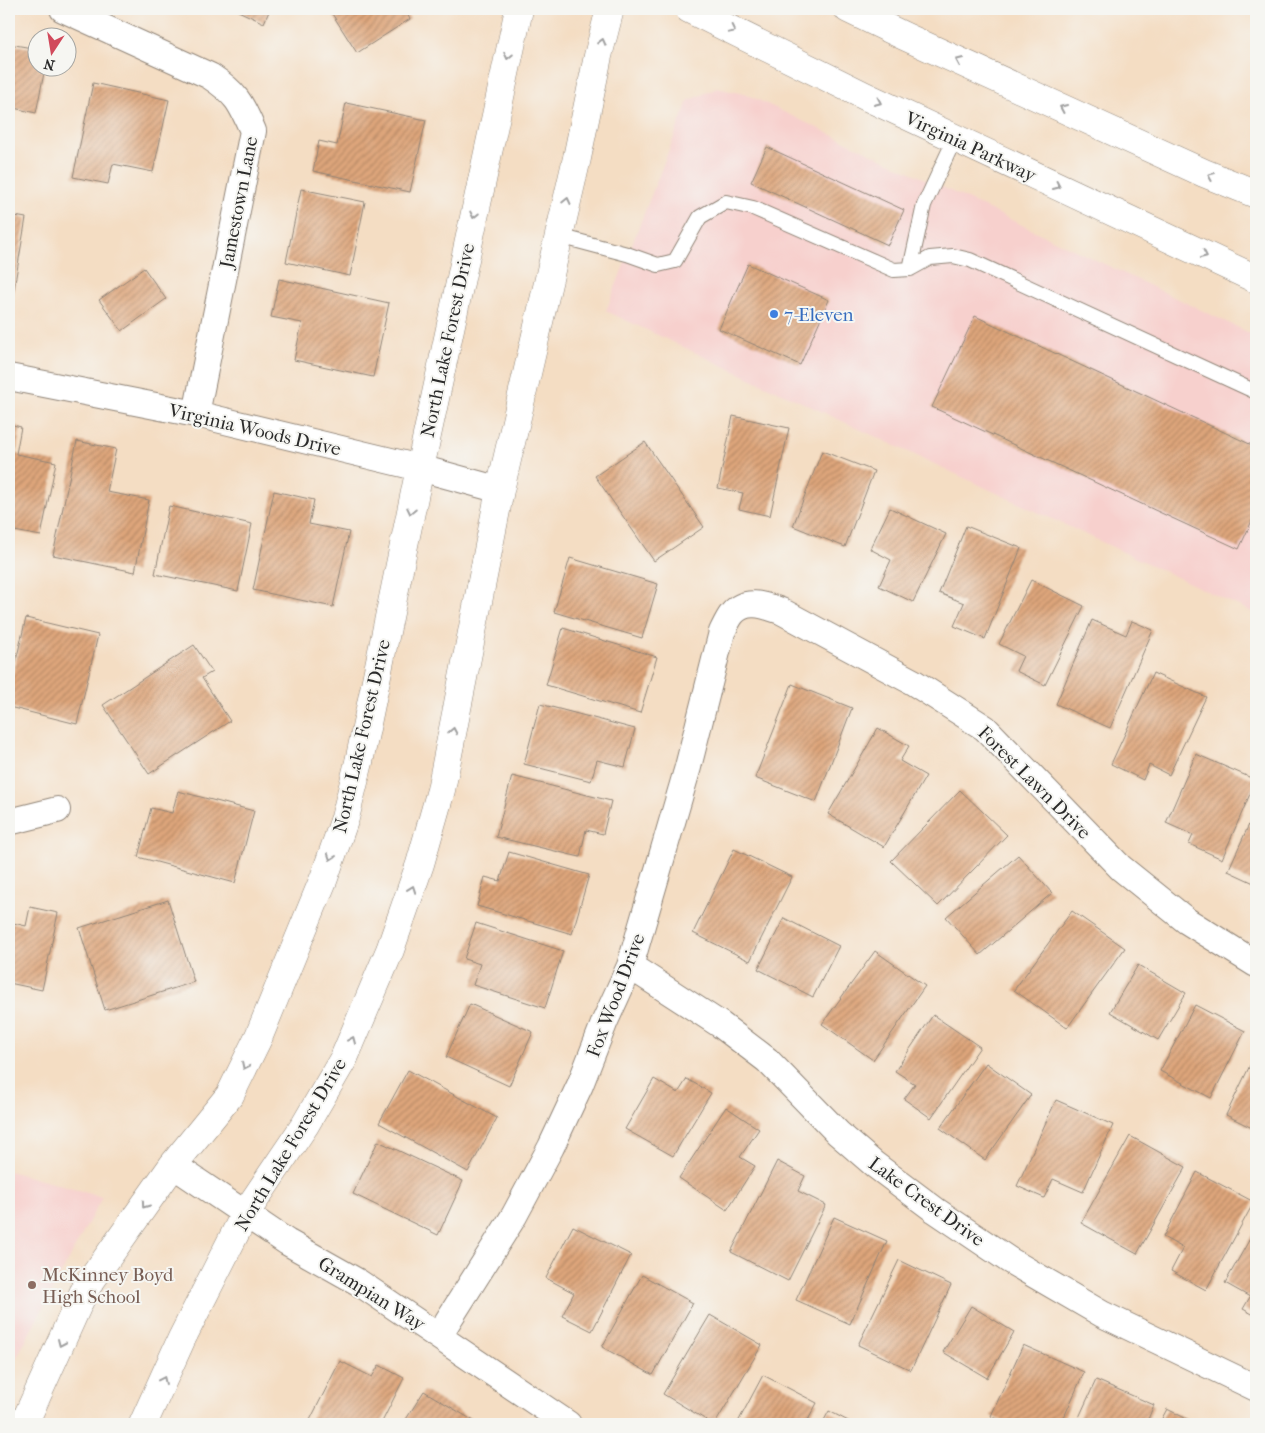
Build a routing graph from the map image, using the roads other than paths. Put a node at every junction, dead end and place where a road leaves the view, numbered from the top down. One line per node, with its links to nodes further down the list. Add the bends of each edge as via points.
1 (63, 9): 13 (street, Jamestown Lane, via 210,76 225,86 241,104 253,131)
2 (519, 9): 14 (main road, North Lake Forest Drive, one-way to 14)
3 (610, 9): 8 (main road, North Lake Forest Drive, one-way to 3)
4 (689, 9): 6 (main road, Virginia Parkway, one-way to 6)
5 (848, 9): 7 (main road, one-way to 5)
6 (955, 138): 9 (lane, via 924,205); 10 (main road, Virginia Parkway, one-way to 10)
7 (1256, 194)
8 (559, 236): 9 (lane, via 658,265 675,261 700,217 726,202 753,208 894,270); 15 (main road, North Lake Forest Drive)
9 (910, 269): 12 (lane, via 930,258 953,256 970,260)
10 (1256, 279)
11 (9, 377): 13 (street, Virginia Woods Drive)
12 (1256, 392)
13 (196, 414): 14 (street, Virginia Woods Drive)
14 (420, 468): 15 (street, Virginia Woods Drive); 21 (main road, North Lake Forest Drive, one-way to 21, via 360,762 324,878 259,1036 230,1095)
15 (500, 490): 22 (main road, North Lake Forest Drive, one-way to 15, via 305,1125 344,1058 390,950 441,790)
16 (743, 605): 19 (street, Forest Lawn Drive, via 762,604 781,611 913,682 985,728 1121,868 1187,921); 20 (street, Fox Wood Drive, via 732,614 722,632 688,767)
17 (57, 810): 18 (street)
18 (9, 822)
19 (1256, 964)
20 (630, 966): 23 (street, Fox Wood Drive, via 551,1147 514,1216); 24 (street, Lake Crest Drive, via 767,1060 838,1133 875,1165 1009,1260 1102,1314)
21 (173, 1166): 22 (street, Grampian Way); 25 (main road, North Lake Forest Drive, one-way to 25, via 85,1289)
22 (245, 1214): 23 (street, Grampian Way); 26 (main road, North Lake Forest Drive, one-way to 22)
23 (439, 1335): 27 (street, Grampian Way)
24 (1256, 1388)
25 (24, 1424)
26 (143, 1424)
27 (568, 1424)

